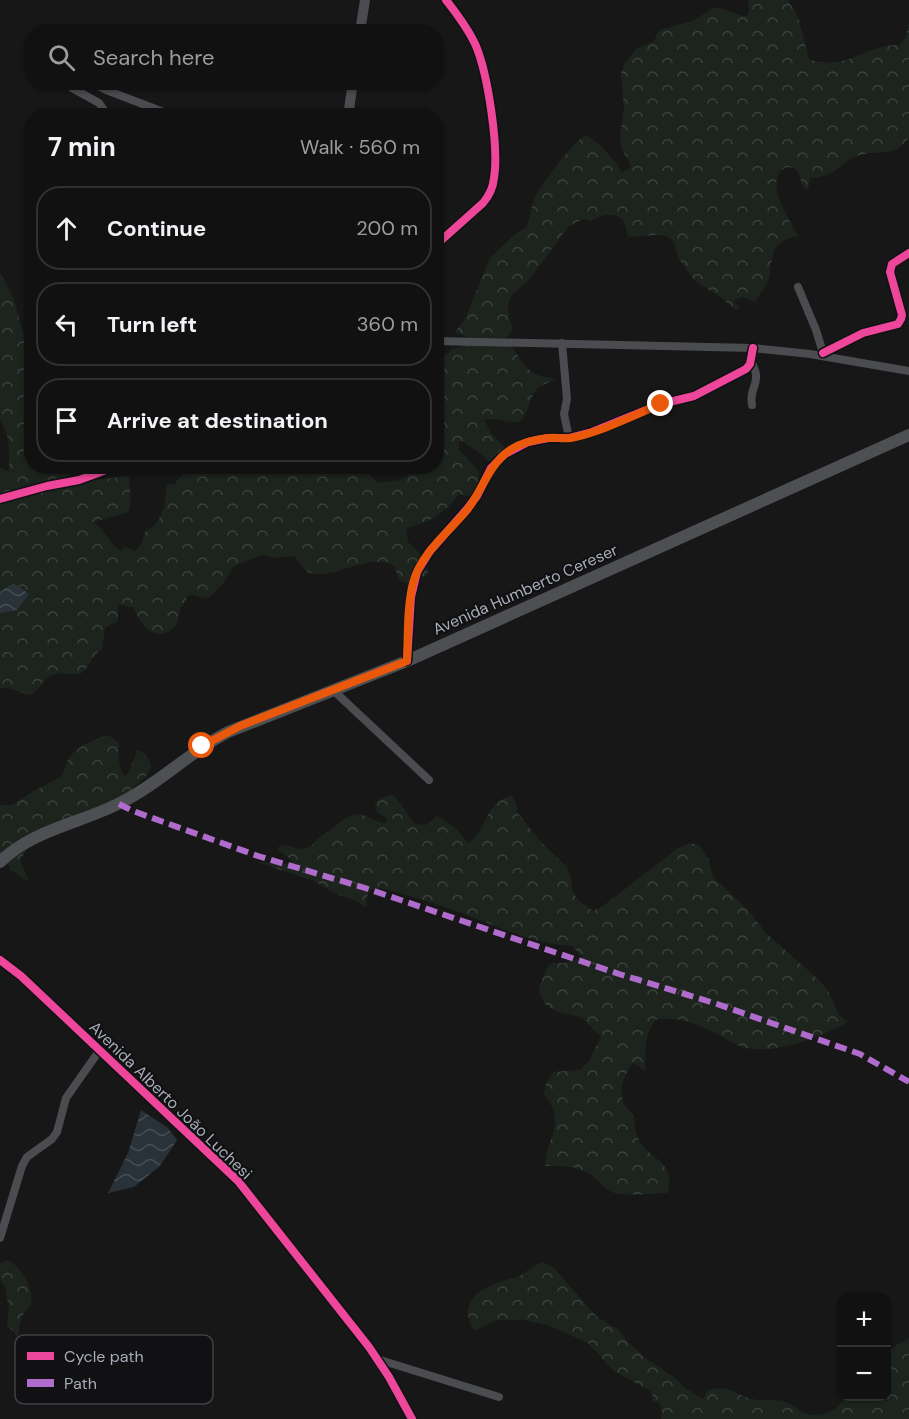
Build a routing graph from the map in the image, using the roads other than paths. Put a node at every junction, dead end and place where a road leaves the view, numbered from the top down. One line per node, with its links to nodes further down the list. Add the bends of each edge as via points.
1 (365, 0): 3 (street)
2 (446, 0): 10 (street, via 475,44 482,64 494,145 494,177 483,203)
3 (361, 24)
4 (76, 90): 7 (street)
5 (106, 90): 8 (street)
6 (352, 90): 9 (street)
7 (102, 108)
8 (153, 108)
9 (349, 108)
10 (444, 238)
11 (909, 253): 16 (street, via 892,264 890,272 902,315 898,324 863,333)
12 (798, 287): 16 (street)
13 (444, 341): 14 (street)
14 (562, 342): 15 (street); 21 (street, via 567,399 564,414)
15 (753, 348): 16 (street); 17 (street)
16 (824, 354): 18 (street)
17 (751, 361): 19 (street, via 756,374 750,396); 21 (street, via 740,374 694,396)
18 (909, 371)
19 (752, 405)
20 (909, 435): 24 (main road, Avenida Humberto Cereser)
21 (569, 438): 24 (street, via 528,442 505,454 491,468 467,509 430,551 413,584)
22 (95, 474): 23 (street)
23 (0, 499)
24 (407, 661): 25 (main road, Avenida Humberto Cereser)
25 (334, 691): 26 (street); 27 (main road, Avenida Humberto Cereser, via 240,726 119,804 25,843)
26 (429, 780)
27 (0, 862)
28 (0, 960): 29 (street, Avenida Alberto João Luchesi)
29 (99, 1051): 30 (street, via 66,1098 57,1132 22,1166); 31 (street, Avenida Alberto João Luchesi, via 238,1181)
30 (0, 1238)
31 (377, 1359): 32 (street); 33 (street, Avenida Alberto João Luchesi)
32 (499, 1397)
33 (412, 1419)

